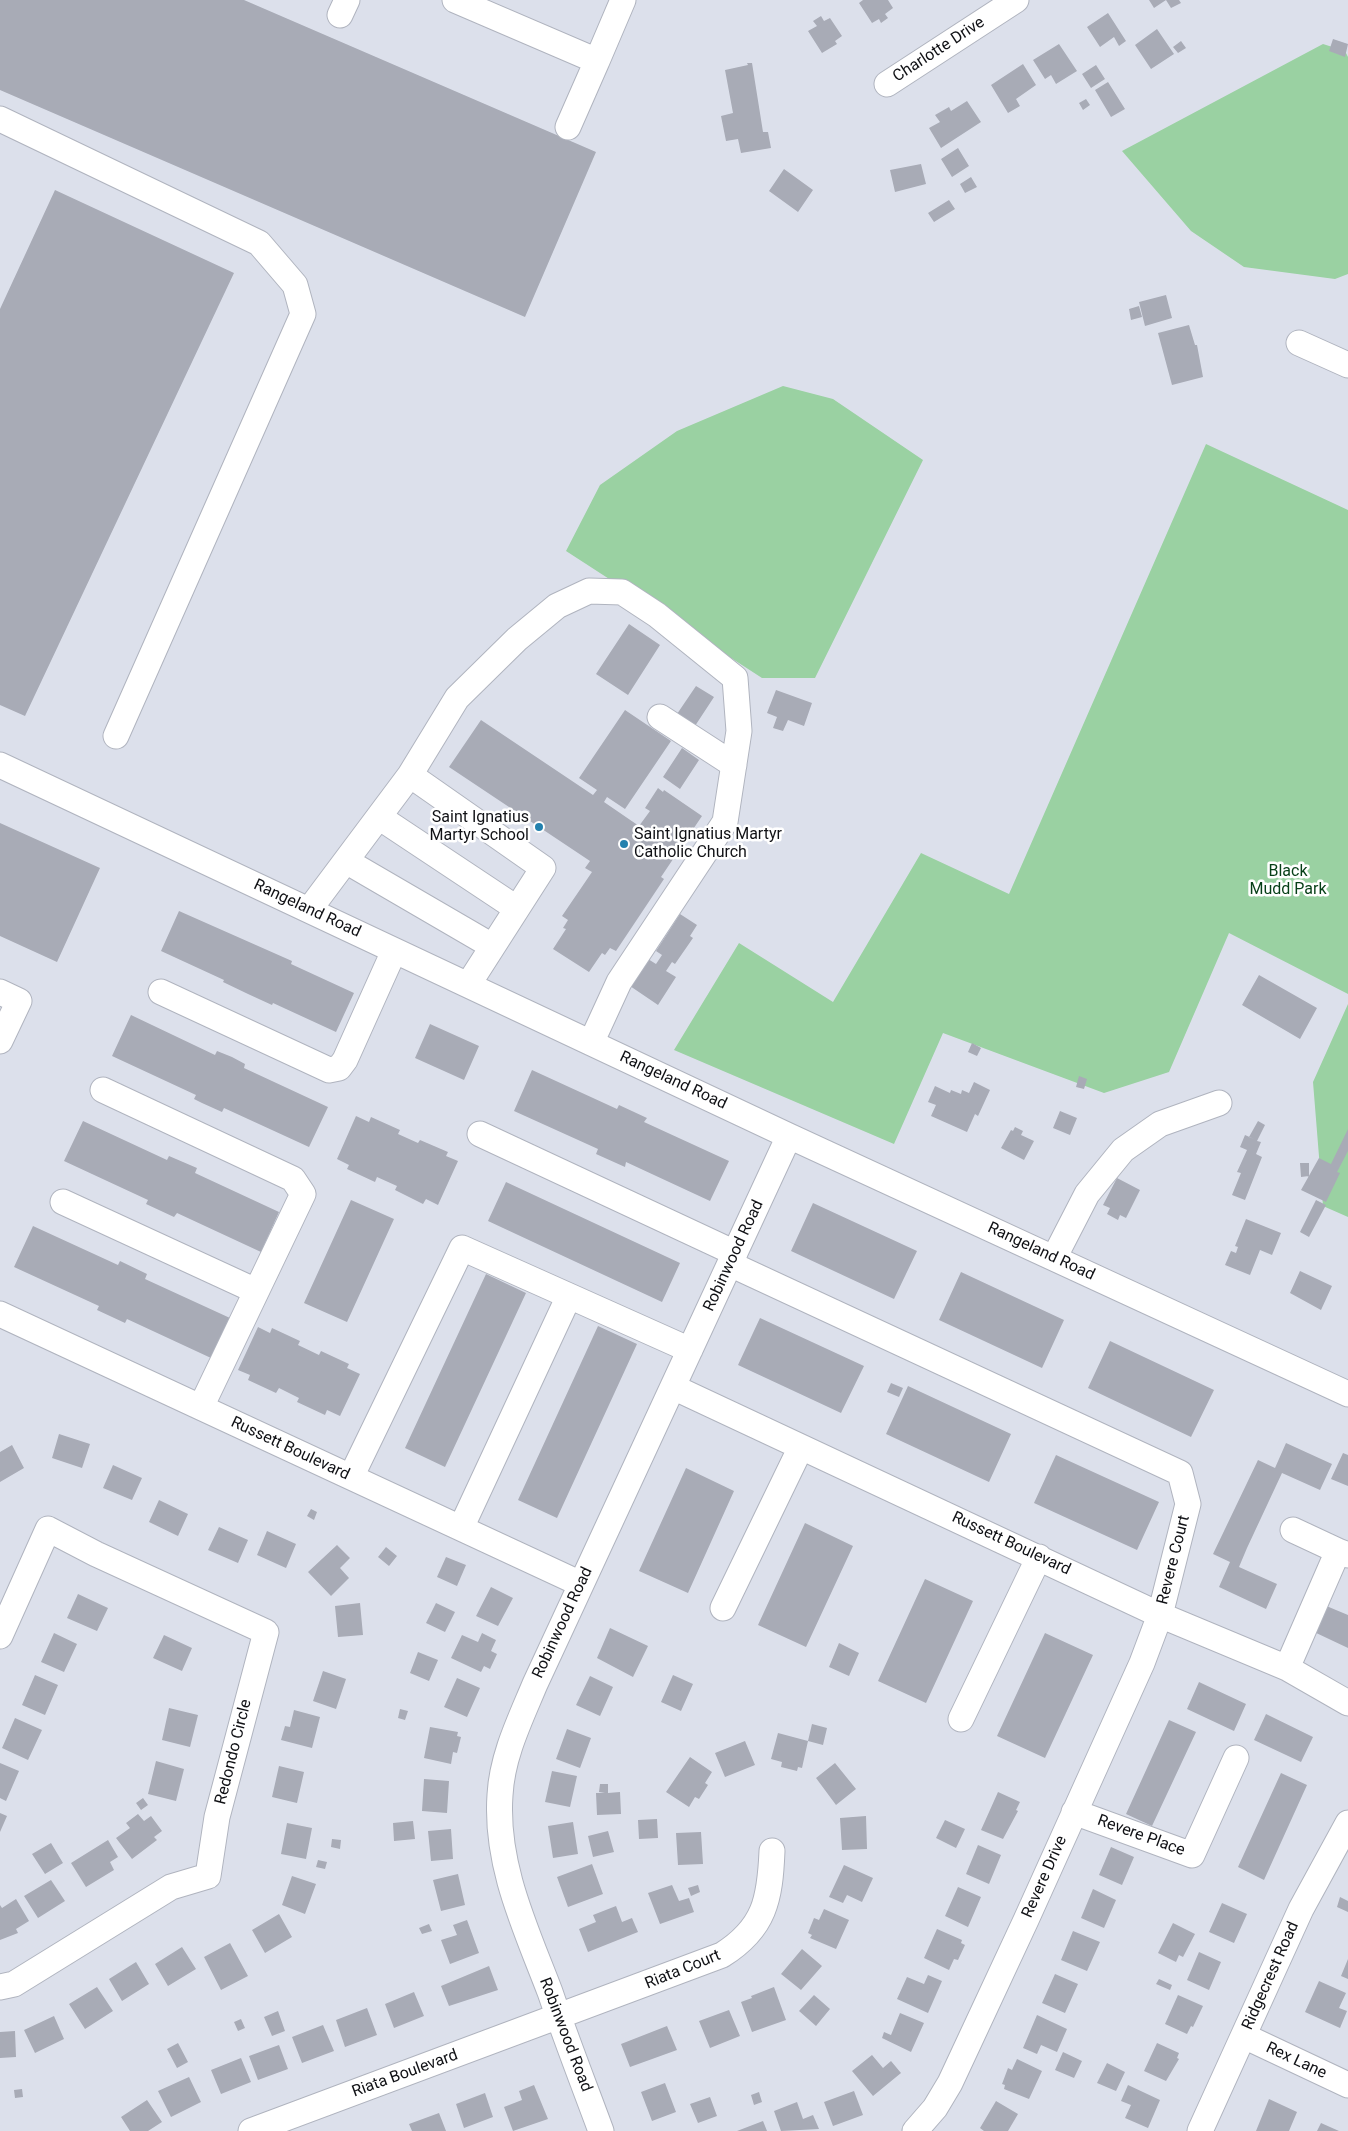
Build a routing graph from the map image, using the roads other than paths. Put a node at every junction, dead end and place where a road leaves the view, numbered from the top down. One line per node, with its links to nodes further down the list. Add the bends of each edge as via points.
1 (455, 0): 4 (street)
2 (623, 0): 4 (street)
3 (1016, 0): 5 (street, Charlotte Drive)
4 (597, 61): 7 (street)
5 (887, 84)
6 (0, 119): 11 (street, via 259,243 296,285 303,314)
7 (568, 127)
8 (1299, 343): 9 (street)
9 (1348, 365)
10 (660, 717): 13 (street)
11 (116, 736)
12 (0, 765): 18 (street, Rangeland Road)
13 (734, 765): 14 (street, via 739,731 735,678 657,615 622,592 589,591 557,606 517,639 457,698); 25 (street, via 725,822 619,982)
14 (410, 775): 15 (street); 17 (street, via 543,868)
15 (379, 817): 16 (street); 17 (street)
16 (346, 861): 18 (street); 19 (street)
17 (516, 908): 19 (street)
18 (309, 910): 20 (street, Rangeland Road)
19 (492, 946): 21 (street)
20 (394, 950): 21 (street, Rangeland Road); 23 (street, via 345,1060 340,1068 329,1070)
21 (468, 985): 25 (street, Rangeland Road)
22 (0, 992): 24 (street, via 20,1001)
23 (161, 992)
24 (0, 1041)
25 (591, 1043): 29 (street, Rangeland Road)
26 (102, 1090): 33 (street, via 293,1179 303,1194)
27 (1219, 1103): 32 (street, via 1160,1124 1123,1150 1087,1194)
28 (480, 1134): 31 (street)
29 (789, 1136): 31 (street, Robinwood Road); 32 (street, Rangeland Road)
30 (64, 1202): 33 (street)
31 (732, 1258): 36 (street, Robinwood Road); 48 (street, Revere Court, via 1180,1473 1188,1504)
32 (1054, 1258): 38 (street, Rangeland Road)
33 (256, 1291): 39 (street)
34 (569, 1296): 36 (street); 41 (street, via 462,1248); 42 (street)
35 (0, 1314): 39 (street, Russett Boulevard)
36 (690, 1350): 37 (street, Robinwood Road)
37 (672, 1387): 40 (street, Russett Boulevard); 46 (street, Robinwood Road)
38 (1348, 1394)
39 (201, 1408): 41 (street, Russett Boulevard)
40 (801, 1447): 45 (street, Russett Boulevard); 47 (street)
41 (351, 1477): 42 (street, Russett Boulevard)
42 (461, 1528): 46 (street, Russett Boulevard)
43 (1293, 1530): 44 (street)
44 (1343, 1553): 50 (street)
45 (1039, 1557): 48 (street, Russett Boulevard); 52 (street)
46 (581, 1584): 58 (street, Robinwood Road, via 509,1749 500,1794 501,1840 506,1867)
47 (723, 1608)
48 (1160, 1615): 50 (street, Russett Boulevard); 54 (street, Revere Drive)
49 (0, 1636): 57 (street, Redondo Circle, via 48,1529 266,1632 217,1818 208,1876 171,1887 14,1984)
50 (1287, 1668): 51 (street, Russett Boulevard)
51 (1348, 1703)
52 (961, 1719)
53 (1236, 1758): 54 (street, Revere Place, via 1192,1855)
54 (1074, 1812): 63 (street, Revere Drive, via 950,2083 935,2108)
55 (1348, 1824): 59 (street, Ridgecrest Road, via 1301,1909)
56 (772, 1851): 58 (street, Riata Court, via 771,1885 766,1905 756,1925 734,1948 708,1962)
57 (0, 1987)
58 (558, 2018): 61 (street, Riata Boulevard); 62 (street, Robinwood Road)
59 (1244, 2036): 60 (street, Rex Lane); 64 (street, Ridgecrest Road)
60 (1348, 2084)
61 (252, 2131)
62 (601, 2131)
63 (915, 2131)
64 (1200, 2131)

